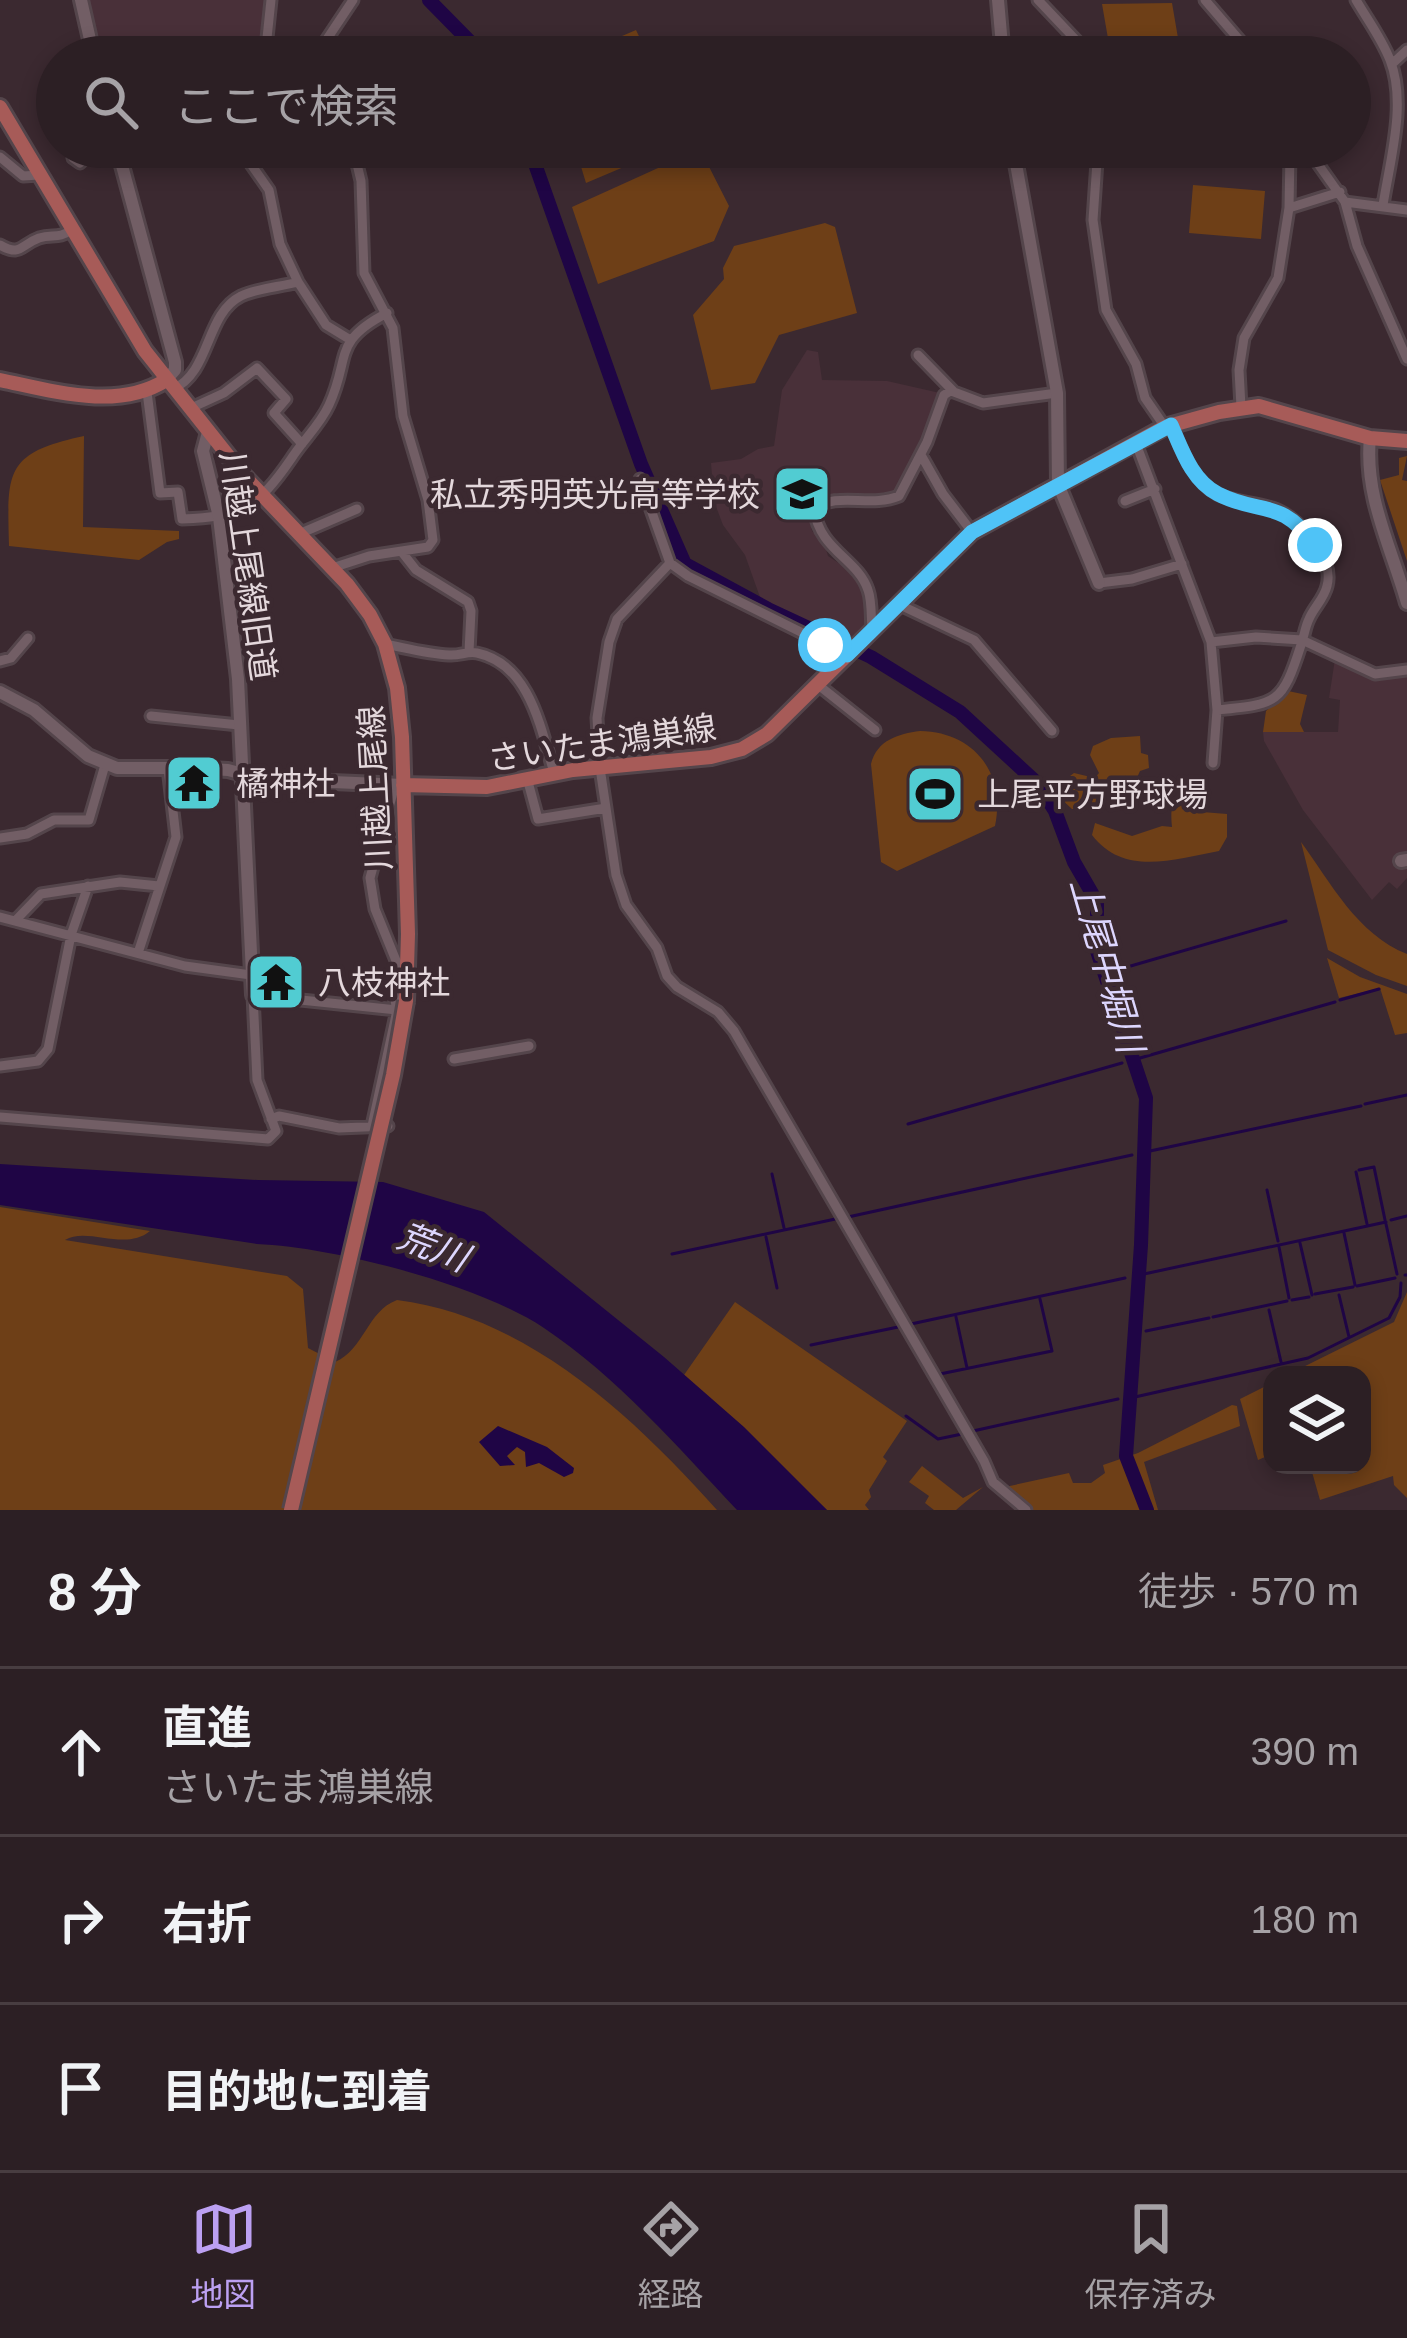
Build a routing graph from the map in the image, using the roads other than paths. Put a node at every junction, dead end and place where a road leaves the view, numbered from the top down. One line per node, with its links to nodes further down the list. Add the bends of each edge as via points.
1 (81, 0): 8 (street)
2 (271, 0): 9 (street)
3 (353, 0): 10 (street)
4 (998, 0): 11 (street)
5 (1038, 0): 12 (street)
6 (1205, 0): 13 (street)
7 (1356, 0): 15 (street)
8 (89, 36)
9 (267, 36)
10 (329, 36)
11 (1001, 36)
12 (1071, 36)
13 (1236, 36)
14 (1407, 50): 15 (street)
15 (1392, 64): 16 (street)
16 (1402, 100): 28 (street)
17 (0, 107): 26 (main road, 川越上尾線)
18 (0, 157): 26 (street, via 22,176)
19 (123, 168): 39 (street, via 175,362)
20 (254, 168): 33 (street, via 269,190)
21 (358, 168): 34 (street, via 364,273)
22 (1017, 168): 42 (street)
23 (1097, 168): 45 (street, via 1094,220 1106,310 1145,398)
24 (1288, 168): 29 (street)
25 (1322, 168): 27 (street)
26 (39, 175): 31 (main road, 川越上尾線)
27 (1343, 197): 28 (street); 29 (street); 37 (street)
28 (1383, 205): 30 (street)
29 (1289, 208): 43 (street, via 1278,278 1244,338)
30 (1407, 210)
31 (71, 230): 32 (street, via 14,253); 39 (main road, 川越上尾線)
32 (0, 245)
33 (298, 282): 35 (street, via 326,326); 39 (street, via 235,300 190,377)
34 (387, 314): 35 (street); 61 (street, via 433,525 432,545)
35 (349, 339): 50 (street, via 328,407)
36 (918, 355): 40 (street)
37 (1407, 359)
38 (0, 380): 41 (main road, via 90,395)
39 (170, 384): 41 (main road); 44 (main road, 川越上尾線)
40 (952, 390): 42 (street, via 982,403); 51 (street)
41 (147, 392): 58 (street, via 160,494 178,492 182,519)
42 (1057, 393): 53 (street)
43 (1241, 407): 45 (main road, さいたま鴻巣線); 47 (main road, さいたま鴻巣線, via 1284,411)
44 (190, 409): 46 (main road, 川越上尾線); 50 (street, via 257,368 286,399 274,413)
45 (1168, 426): 48 (main road, さいたま鴻巣線); 70 (street, via 1207,485 1280,511 1323,558 1327,588)
46 (208, 432): 55 (main road, 川越上尾線); 58 (street, 川越上尾線旧道, via 203,451)
47 (1370, 439): 49 (main road, さいたま鴻巣線); 66 (street, via 1372,492)
48 (1135, 441): 53 (main road, さいたま鴻巣線); 54 (street)
49 (1407, 441)
50 (302, 444): 55 (street)
51 (920, 455): 59 (street); 68 (street, via 899,496 814,509 833,551 868,587)
52 (640, 478): 62 (street)
53 (1058, 484): 59 (main road, さいたま鴻巣線); 65 (street)
54 (1155, 489): 56 (street); 63 (street)
55 (263, 497): 58 (street); 60 (main road, 川越上尾線)
56 (1125, 501)
57 (357, 509): 60 (street)
58 (219, 517): 81 (street, 川越上尾線旧道)
59 (972, 532): 67 (main road, さいたま鴻巣線)
60 (299, 534): 64 (main road, 川越上尾線)
61 (401, 551): 64 (street); 74 (street, via 416,570 468,602)
62 (670, 563): 73 (street); 86 (street, via 617,619 609,641 597,718)
63 (1182, 564): 65 (street); 71 (street)
64 (332, 568): 72 (main road, 川越上尾線)
65 (1099, 584)
66 (1406, 597)
67 (898, 604): 68 (main road, さいたま鴻巣線); 83 (street, via 974,640)
68 (872, 630): 73 (main road, さいたま鴻巣線)
69 (28, 638): 75 (street)
70 (1303, 640): 71 (street); 76 (street, via 1366,671); 79 (street, via 1289,685 1266,705)
71 (1211, 642): 79 (street)
72 (385, 644): 74 (street); 91 (main road, 川越上尾線, via 400,712)
73 (851, 651): 77 (main road, さいたま鴻巣線)
74 (469, 652): 89 (street, via 497,661 527,693)
75 (0, 661)
76 (1407, 670)
77 (817, 684): 82 (street); 86 (main road, さいたま鴻巣線, via 742,749)
78 (0, 692): 85 (street)
79 (1217, 710): 84 (street)
80 (151, 716): 81 (street)
81 (239, 725): 88 (street, 川越上尾線旧道)
82 (874, 730)
83 (1052, 731)
84 (1213, 763)
85 (105, 765): 87 (street); 93 (street, via 89,820 54,820)
86 (600, 767): 89 (main road, さいたま鴻巣線); 92 (street)
87 (168, 768): 88 (street); 95 (street, via 177,829)
88 (240, 773): 91 (street); 100 (street)
89 (554, 773): 90 (main road, さいたま鴻巣線)
90 (527, 778): 91 (main road, さいたま鴻巣線, via 471,788); 92 (street, via 538,819)
91 (399, 785): 102 (main road, 川越上尾線, via 408,934); 102 (street, via 370,887 397,963 393,990)
92 (606, 808): 111 (street, via 620,893 667,976 734,1031 993,1482)
93 (0, 838)
94 (88, 886): 95 (street); 97 (street, via 41,893); 98 (street)
95 (159, 886): 99 (street)
96 (0, 916): 97 (street)
97 (15, 921): 98 (street)
98 (71, 935): 99 (street); 105 (street, via 48,1049 38,1061)
99 (138, 953): 100 (street)
100 (251, 975): 101 (street)
101 (253, 995): 102 (street); 107 (street, via 257,1080)
102 (401, 1005): 108 (street); 110 (main road, 川越上尾線, bridge, via 389,1093)
103 (529, 1046): 104 (street)
104 (454, 1059)
105 (0, 1066)
106 (0, 1117): 107 (street, via 243,1139 268,1138 276,1131)
107 (271, 1119): 108 (street)
108 (373, 1126): 109 (street)
109 (388, 1126)
110 (291, 1510)
111 (1026, 1510)

